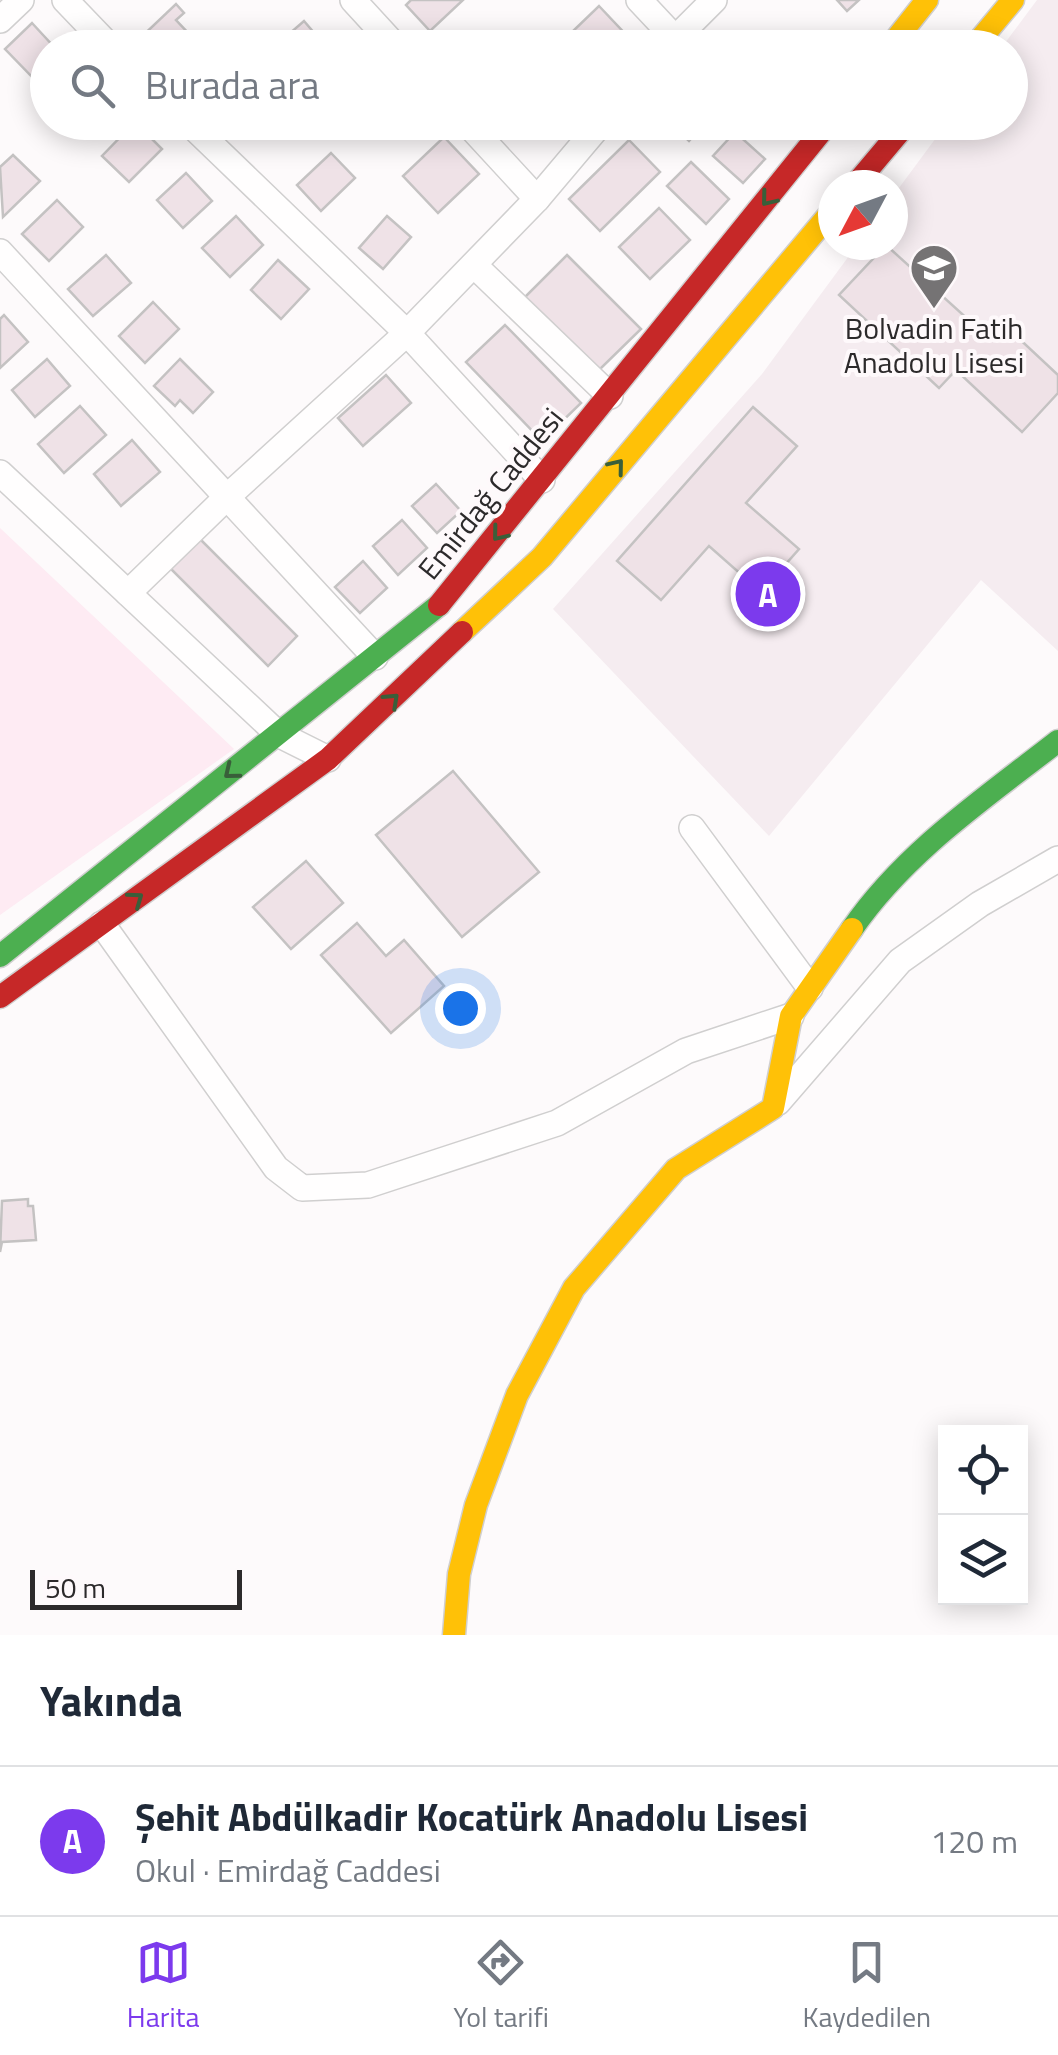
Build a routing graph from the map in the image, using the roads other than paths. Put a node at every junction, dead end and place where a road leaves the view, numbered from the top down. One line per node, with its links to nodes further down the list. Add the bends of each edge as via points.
1 (21, 0): 8 (street)
2 (65, 0): 9 (street)
3 (353, 0): 10 (street)
4 (639, 0): 11 (street)
5 (714, 0): 12 (street)
6 (928, 0): 13 (main road)
7 (1013, 0): 14 (main road)
8 (0, 20)
9 (94, 30)
10 (380, 30)
11 (663, 30)
12 (687, 30)
13 (904, 30)
14 (987, 30)
15 (207, 140): 25 (street)
16 (482, 140): 21 (street)
17 (587, 140): 21 (street)
18 (806, 140): 26 (main road, Emirdağ Caddesi, one-way to 26)
19 (893, 140): 20 (main road)
20 (867, 170)
21 (537, 200): 24 (street)
22 (818, 228): 34 (main road, one-way to 22, via 542,557)
23 (0, 252): 29 (street)
24 (474, 265): 25 (street); 26 (street)
25 (407, 333): 28 (street); 29 (street)
26 (610, 396): 28 (main road, Emirdağ Caddesi)
27 (0, 472): 30 (street)
28 (542, 480): 31 (main road, Emirdağ Caddesi, one-way to 31, via 447,599)
29 (227, 496): 30 (street); 31 (street)
30 (128, 593): 32 (street)
31 (375, 657): 32 (main road, Emirdağ Caddesi)
32 (278, 734): 34 (street); 38 (main road, Emirdağ Caddesi, one-way to 38)
33 (1058, 741): 39 (main road, via 920,850 866,909)
34 (328, 760): 37 (main road, one-way to 34)
35 (692, 828): 39 (street)
36 (1058, 859): 42 (street, via 900,960)
37 (102, 924): 40 (main road); 41 (street, via 276,1168 302,1188 368,1185 557,1123 686,1051)
38 (0, 956)
39 (810, 988): 41 (main road)
40 (0, 998)
41 (791, 1016): 42 (main road)
42 (773, 1108): 43 (main road, via 676,1170 574,1288 517,1395 476,1505 459,1574)
43 (454, 1635)

